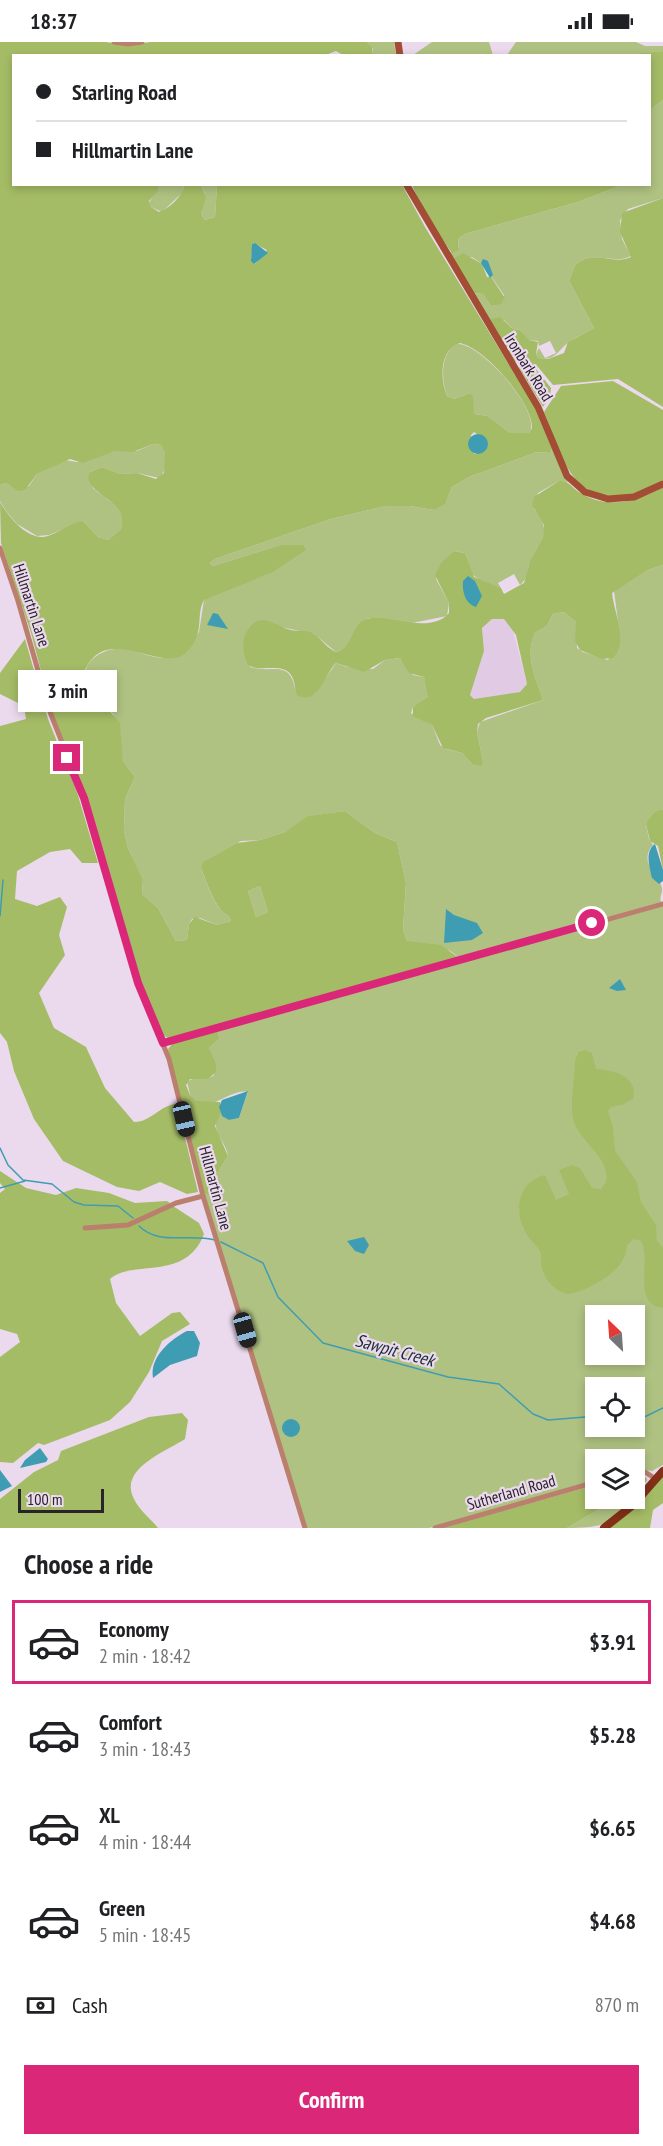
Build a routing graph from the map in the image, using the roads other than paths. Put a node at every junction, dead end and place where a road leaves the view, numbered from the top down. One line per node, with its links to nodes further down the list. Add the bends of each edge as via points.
1 (114, 42): 2 (street)
2 (142, 42)
3 (407, 186): 4 (street, Ironbark Road, via 538,407 567,476 585,492 608,499 634,497)
4 (663, 484)
5 (0, 548): 7 (street, Hillmartin Lane, via 50,712 84,798 138,983)
6 (663, 904): 7 (street)
7 (163, 1043): 8 (street, Hillmartin Lane)
8 (202, 1196): 9 (street, via 128,1225); 14 (street, Hillmartin Lane)
9 (85, 1227)
10 (663, 1471): 12 (main road)
11 (645, 1472): 12 (street)
12 (656, 1479): 16 (main road, via 633,1505)
13 (585, 1485): 15 (street, Sutherland Road)
14 (305, 1528)
15 (435, 1528)
16 (604, 1528)

